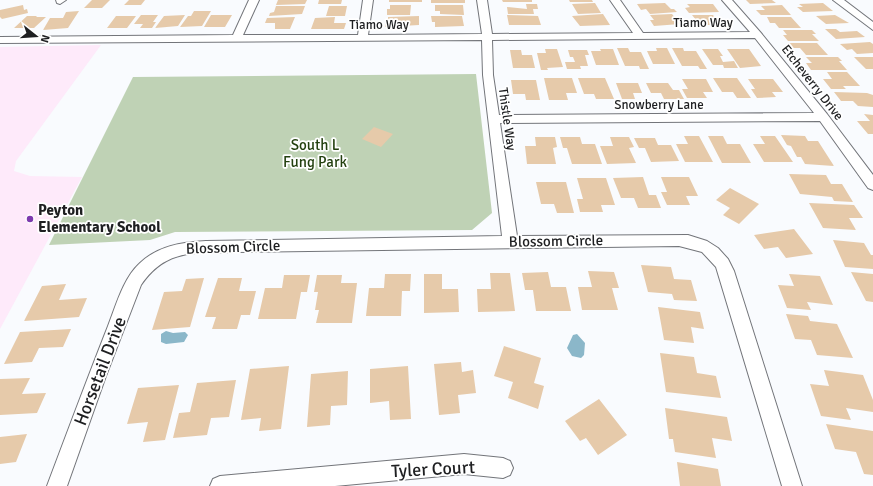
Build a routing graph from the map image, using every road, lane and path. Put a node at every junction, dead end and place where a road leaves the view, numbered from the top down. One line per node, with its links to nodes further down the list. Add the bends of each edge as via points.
1 (254, 0): 12 (street)
2 (368, 0): 11 (street)
3 (482, 0): 9 (street, Thistle Way)
4 (615, 0): 10 (street)
5 (727, 0): 8 (street, Etcheverry Drive)
6 (838, 0): 7 (street)
7 (873, 27)
8 (758, 35): 10 (street, Tiamo Way); 14 (street, Etcheverry Drive)
9 (487, 36): 10 (street, Tiamo Way); 11 (street, Tiamo Way); 15 (street, Thistle Way, via 488,75)
10 (640, 36)
11 (362, 37): 12 (street, Tiamo Way)
12 (237, 38): 13 (street, Tiamo Way)
13 (0, 40)
14 (823, 117): 15 (street, Snowberry Lane); 16 (street, Etcheverry Drive)
15 (494, 119): 17 (street, Thistle Way)
16 (872, 181)
17 (510, 241): 18 (street, Blossom Circle, via 176,249); 22 (street, Blossom Circle, via 679,240 708,247 720,259 726,271)
18 (151, 260): 20 (street, Horsetail Drive, via 140,270 134,282)
19 (503, 468): 21 (street, Tyler Court, via 464,464)
20 (57, 486)
21 (220, 486)
22 (792, 486)

